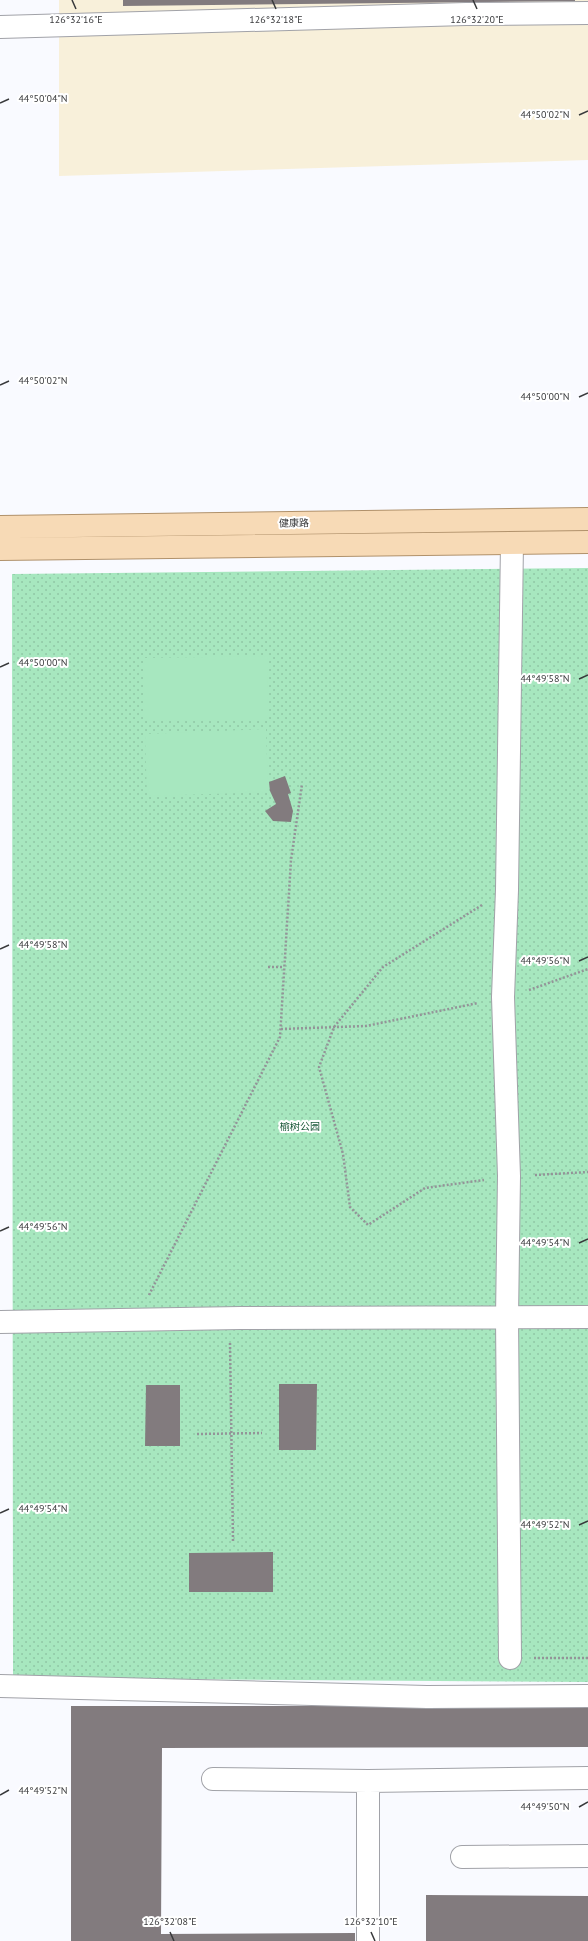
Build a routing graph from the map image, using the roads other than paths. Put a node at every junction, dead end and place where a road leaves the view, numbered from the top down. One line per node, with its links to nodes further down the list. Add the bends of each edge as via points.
1 (588, 13): 2 (street)
2 (0, 27)
3 (588, 519): 4 (main road, 健康路)
4 (0, 527)
5 (588, 542): 6 (main road)
6 (512, 543): 7 (main road); 9 (street, via 503,997 509,1176)
7 (0, 549)
8 (588, 1317): 9 (street)
9 (507, 1318): 10 (street); 11 (street)
10 (0, 1322)
11 (510, 1658)
12 (0, 1686): 13 (street, via 427,1697)
13 (588, 1696)
14 (588, 1778): 16 (street)
15 (213, 1779): 16 (street)
16 (368, 1781): 19 (street)
17 (588, 1856): 18 (street)
18 (462, 1857)
19 (368, 1941)

